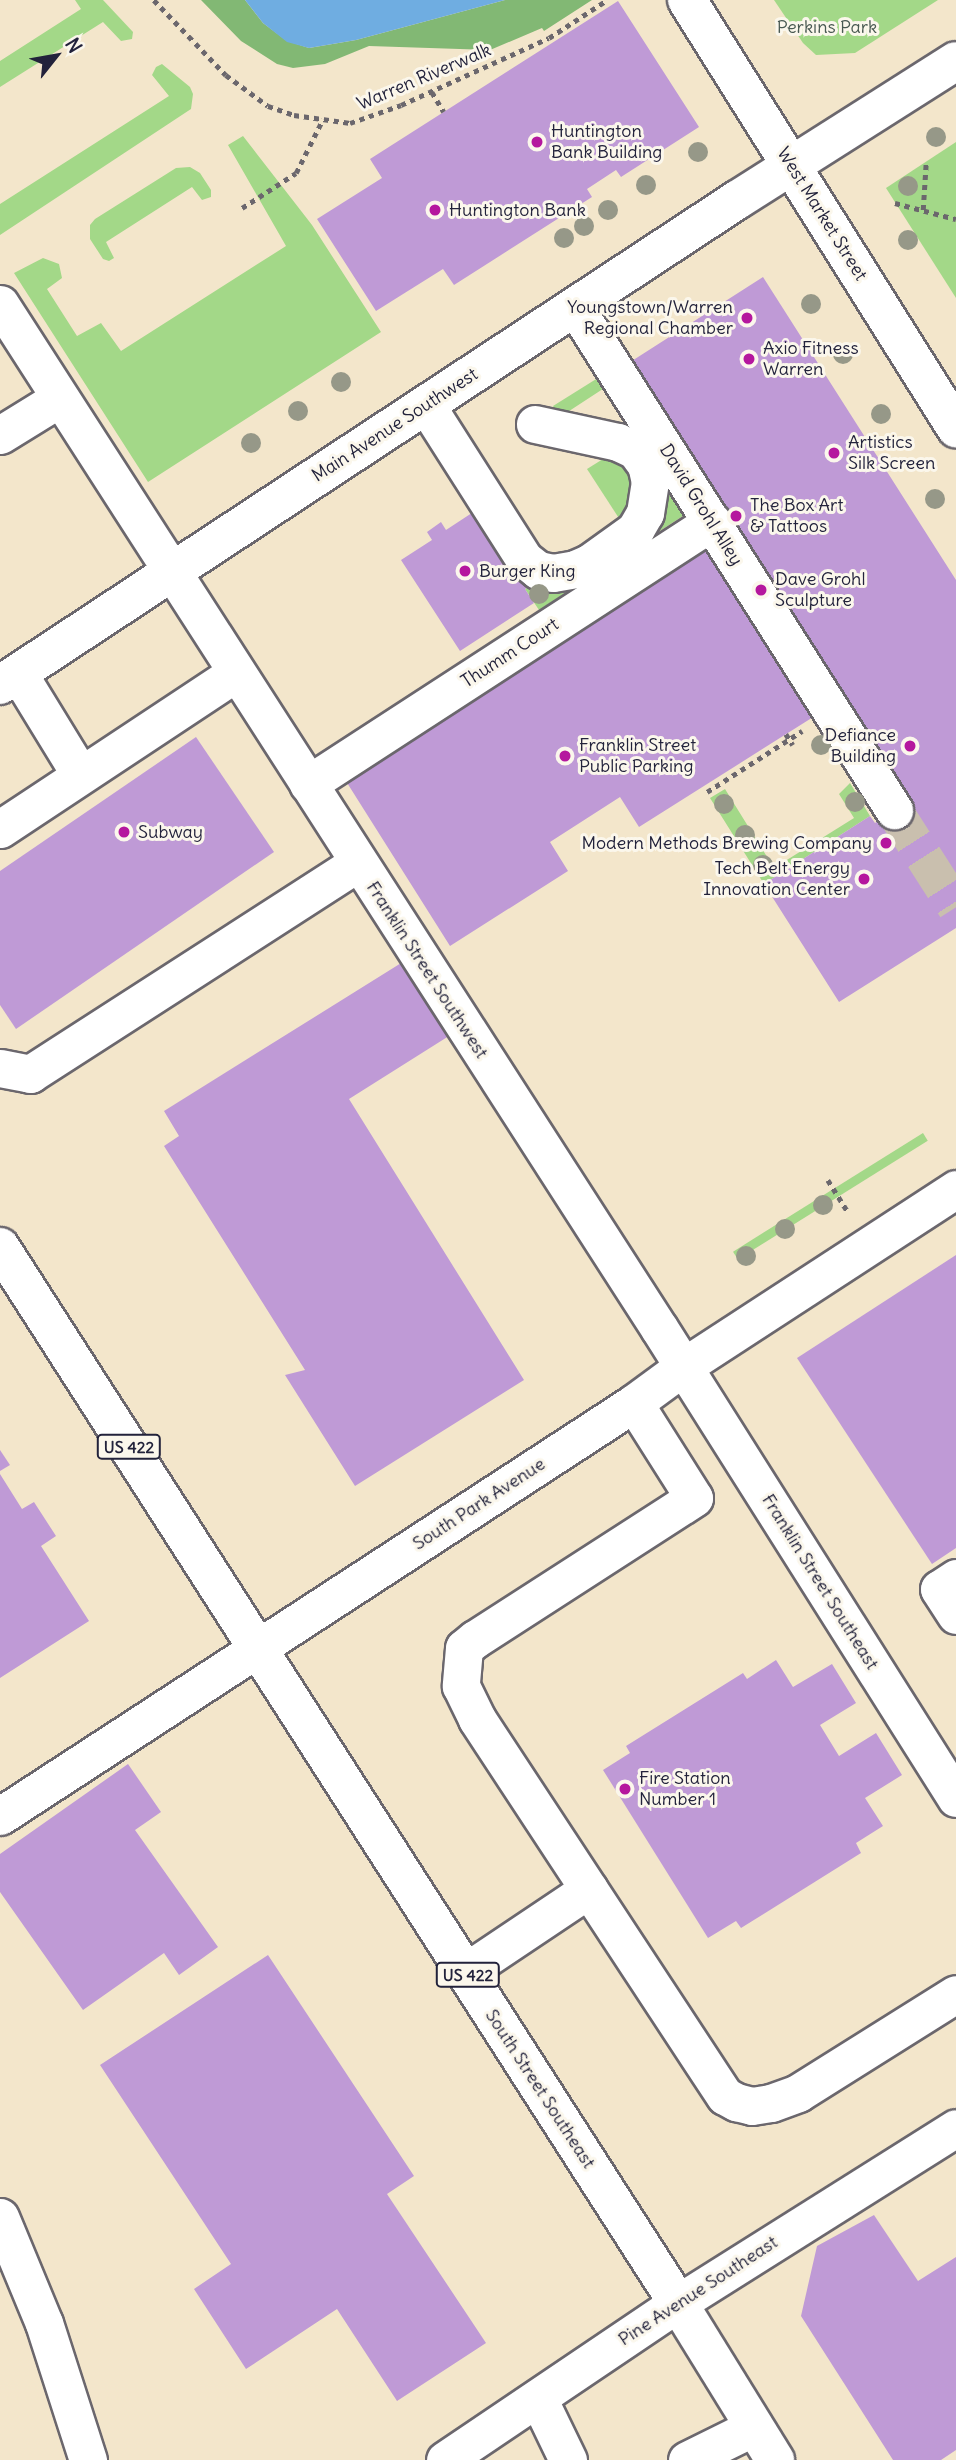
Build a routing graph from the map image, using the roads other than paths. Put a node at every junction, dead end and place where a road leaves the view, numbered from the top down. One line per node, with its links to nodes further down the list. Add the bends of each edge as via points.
1 (687, 0): 3 (main road, West Market Street)
2 (956, 61): 3 (main road, Main Avenue Southwest)
3 (791, 166): 5 (main road, Main Avenue Southwest); 9 (main road, West Market Street)
4 (0, 304): 6 (street, Franklin Street Southwest)
5 (575, 307): 7 (main road, Main Avenue Southwest); 11 (street, David Grohl Alley)
6 (60, 398): 10 (street); 12 (street, Franklin Street Southwest)
7 (426, 405): 8 (street, via 524,559 538,570 553,573 575,569 635,530 647,502 650,482 646,465 635,450 618,442); 12 (main road, Main Avenue Southwest)
8 (535, 424)
9 (956, 428)
10 (0, 435)
11 (712, 522): 16 (street, Thumm Court); 17 (street, David Grohl Alley)
12 (172, 573): 13 (street, Franklin Street Southwest); 14 (main road, Main Avenue Southwest)
13 (236, 673): 15 (street); 16 (street, Franklin Street Southwest)
14 (9, 679): 15 (street)
15 (80, 775): 18 (street)
16 (307, 785): 19 (street, Franklin Street Southwest)
17 (894, 810)
18 (0, 829)
19 (358, 863): 20 (street, via 30,1074); 23 (street, Franklin Street Southwest)
20 (0, 1068)
21 (956, 1189): 23 (street, South Park Avenue)
22 (0, 1247): 27 (main road, US 422)
23 (684, 1367): 24 (street, South Park Avenue); 28 (street, Franklin Street Southeast)
24 (634, 1403): 27 (street, South Park Avenue); 30 (street, via 694,1498 475,1639 464,1648 461,1662 461,1686 477,1719)
25 (956, 1578): 26 (street, via 939,1588)
26 (956, 1615)
27 (258, 1648): 29 (street, South Park Avenue); 31 (main road, South Street Southeast / US 422)
28 (956, 1798)
29 (0, 1816)
30 (589, 1889): 31 (street); 32 (street, via 725,2096 736,2102 771,2104 798,2092)
31 (466, 1972): 35 (main road, South Street Southeast / US 422)
32 (956, 1994)
33 (956, 2127): 35 (street, Pine Avenue Southeast)
34 (0, 2217): 38 (street, via 44,2323)
35 (678, 2303): 36 (street, Pine Avenue Southeast); 37 (main road, South Street Southeast / US 422)
36 (538, 2398): 39 (street, Pine Avenue Southeast); 40 (street)
37 (754, 2427): 41 (street); 42 (main road, South Street Southeast / US 422)
38 (88, 2460)
39 (445, 2460)
40 (568, 2460)
41 (687, 2460)
42 (775, 2460)

